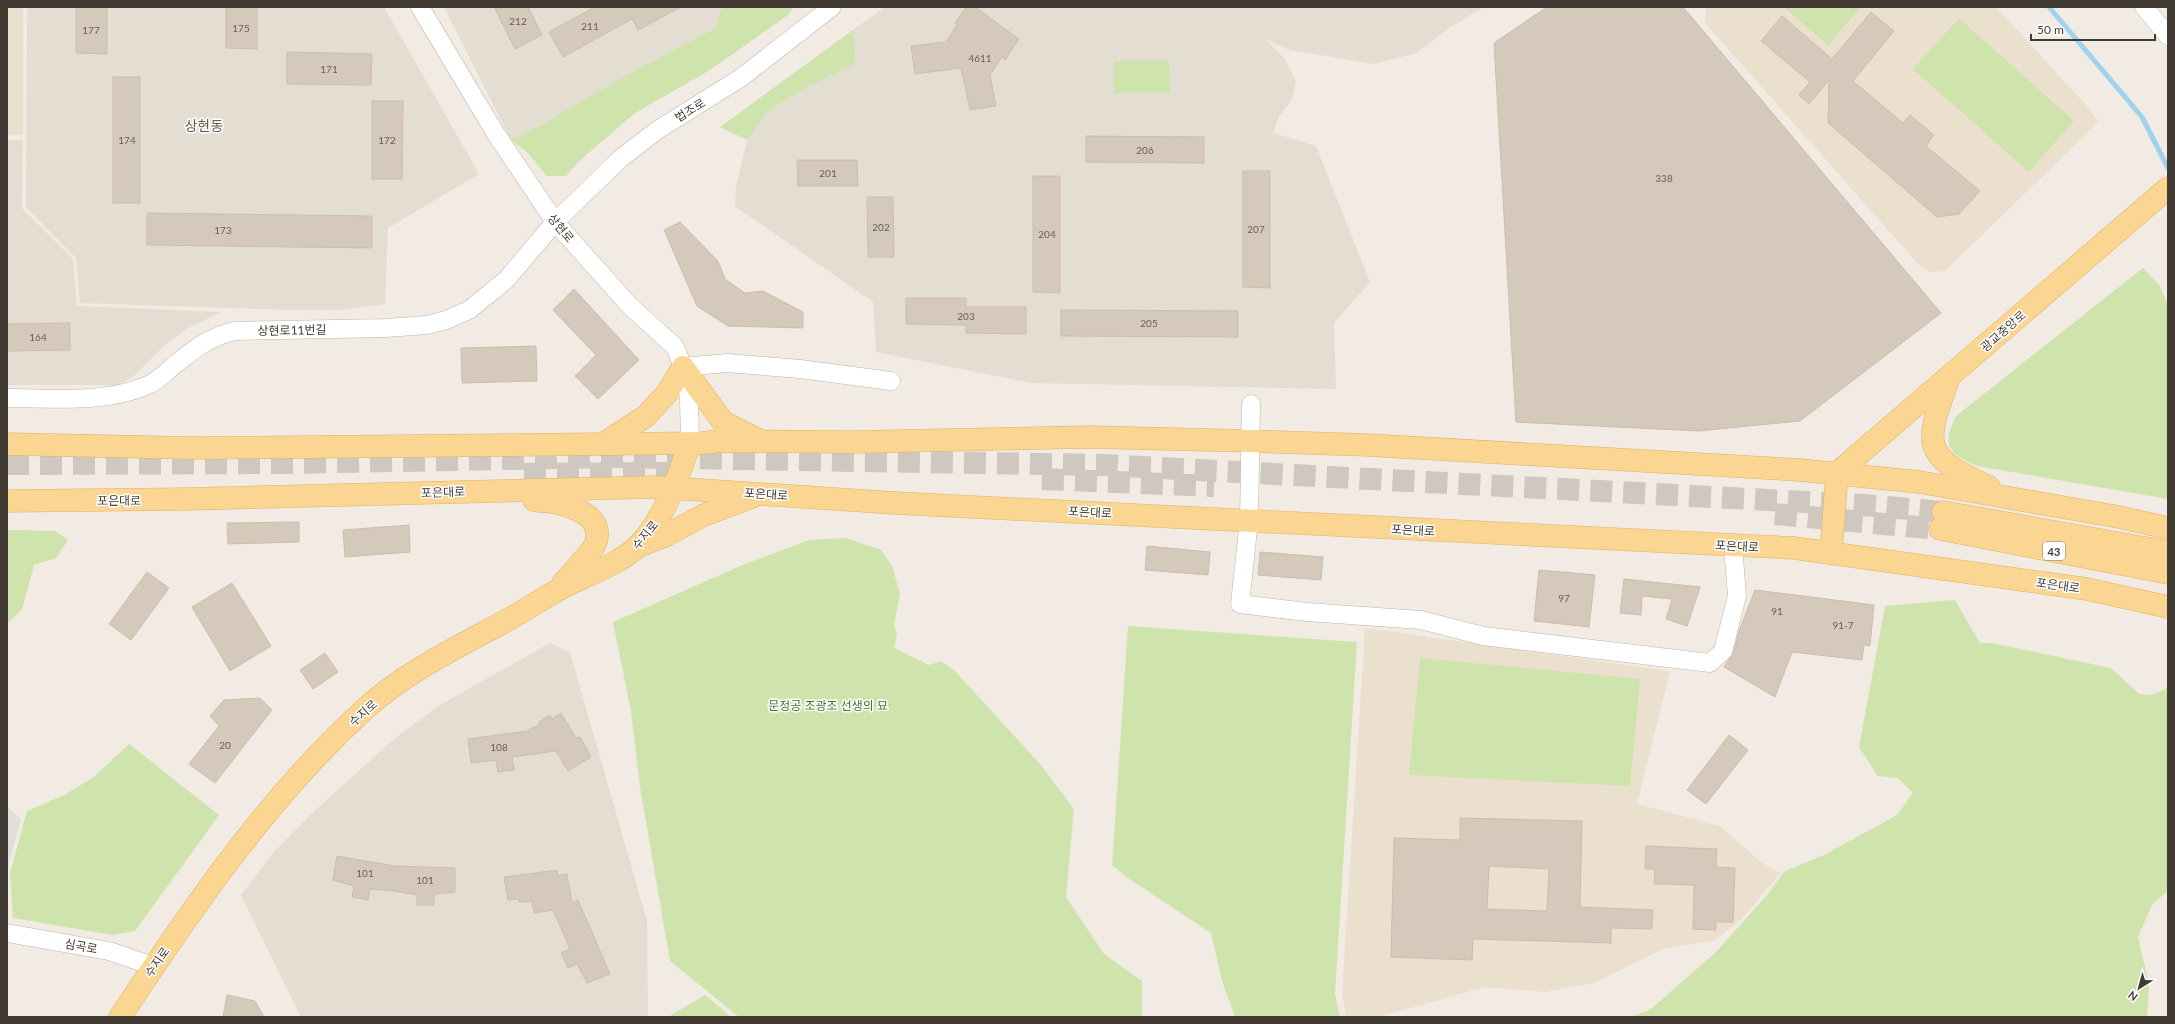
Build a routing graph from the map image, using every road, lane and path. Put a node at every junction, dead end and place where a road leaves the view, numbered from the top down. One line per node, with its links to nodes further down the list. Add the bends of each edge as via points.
1 (420, 7): 6 (street, 상현로, via 496,134)
2 (832, 7): 6 (street, 법조로, via 742,77 656,131 620,159)
3 (2144, 7): 4 (street)
4 (2168, 36)
5 (2168, 188): 8 (main road, 광교중앙로)
6 (555, 222): 7 (street, 상현로, via 629,305 675,347); 10 (street, 상현로11번길, via 506,280 469,310 446,320 427,325 386,328 235,331 217,335 202,343 159,379 119,395)
7 (683, 367): 9 (street, via 727,363 800,369); 13 (main road, via 723,422); 14 (street, 상현로, via 689,398); 16 (main road, via 667,393 646,416)
8 (1949, 378): 17 (main road, 광교중앙로); 21 (main road, via 1932,427 1931,438 1935,449 1942,460 1961,474)
9 (891, 381)
10 (7, 398)
11 (1251, 404): 12 (street)
12 (1250, 441): 13 (main road, via 1090,437); 17 (main road, via 1368,445); 23 (street)
13 (762, 442): 14 (main road)
14 (690, 443): 16 (main road); 18 (main road, 수지로)
15 (7, 444): 16 (main road, via 193,448)
16 (603, 444)
17 (1837, 473): 21 (main road, via 1919,482); 27 (main road)
18 (673, 489): 19 (main road, 포은대로); 20 (main road, 포은대로); 26 (main road, 수지로, via 655,525)
19 (504, 491): 22 (main road, 포은대로); 30 (main road, via 579,510 591,518 597,528 596,543)
20 (760, 494): 23 (main road, 포은대로); 26 (main road, via 704,515)
21 (2016, 499): 24 (main road)
22 (7, 501)
23 (1249, 520): 25 (main road, 포은대로); 25 (street, via 1240,604 1307,612 1421,620 1483,636 1710,663 1723,650 1737,596)
24 (2168, 528)
25 (1732, 546): 27 (main road, 포은대로)
26 (636, 548): 30 (main road, 수지로)
27 (1831, 552): 31 (main road, 포은대로, via 2087,589)
28 (2168, 552): 29 (main road, 43, via 1942,520)
29 (2168, 573)
30 (556, 591): 33 (main road, 수지로, via 415,672 368,706 328,745 246,836)
31 (2168, 607)
32 (7, 933): 33 (street, 심곡로, via 109,951)
33 (153, 966): 34 (main road, 수지로)
34 (120, 1017)

